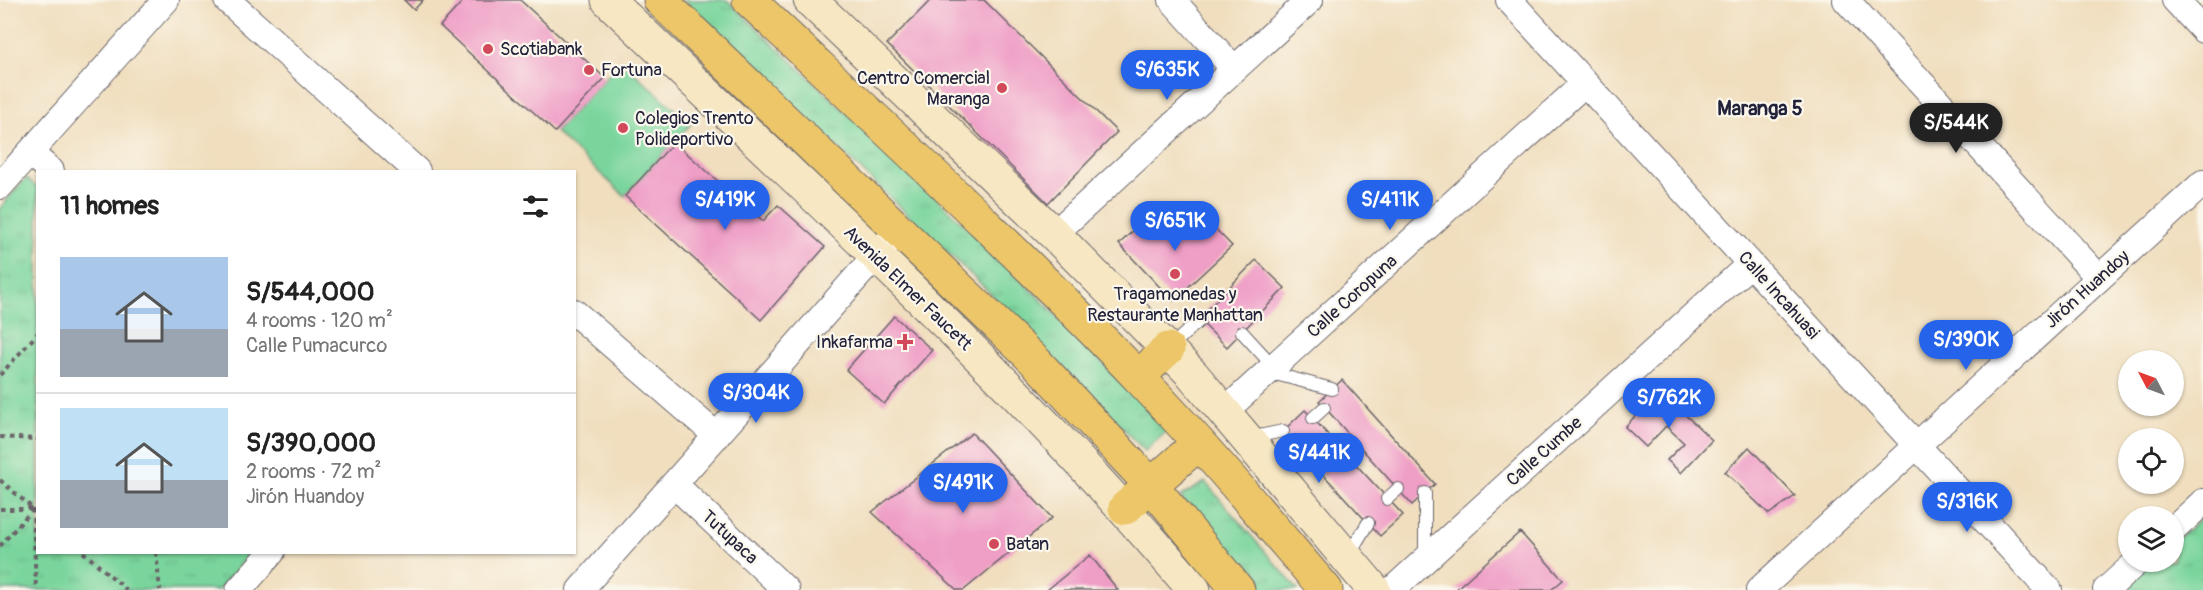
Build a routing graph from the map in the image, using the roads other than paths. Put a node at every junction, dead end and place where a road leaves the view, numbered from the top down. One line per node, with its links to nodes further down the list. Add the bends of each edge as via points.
1 (166, 0): 15 (street)
2 (227, 0): 17 (street)
3 (608, 0): 22 (main road, Avenida Elmer Faucett)
4 (660, 0): 20 (main road, Avenida Elmer Faucett)
5 (749, 0): 30 (main road)
6 (810, 0): 21 (main road)
7 (1172, 0): 13 (street)
8 (1310, 0): 13 (street)
9 (1509, 0): 14 (street, Calle Incahuasi)
10 (1846, 0): 24 (street)
11 (2175, 0): 12 (street)
12 (2203, 30)
13 (1234, 69): 21 (street)
14 (1585, 83): 23 (street, Calle Incahuasi); 29 (street, Calle Coropuna)
15 (30, 153): 16 (street); 19 (street)
16 (50, 170)
17 (416, 170)
18 (2203, 183): 24 (street, Jirón Huandoy)
19 (0, 186)
20 (900, 228): 22 (street); 41 (main road, Avenida Elmer Faucett, via 1037,363)
21 (1054, 234): 28 (main road)
22 (875, 256): 36 (street); 46 (main road, Avenida Elmer Faucett, via 1012,388)
23 (1750, 264): 39 (street, Calle Incahuasi); 51 (street, Calle Cumbe)
24 (2099, 278): 39 (street, Jirón Huandoy)
25 (576, 314): 36 (street)
26 (1200, 320): 28 (lane)
27 (1242, 332): 29 (lane)
28 (1168, 350): 30 (main road); 33 (main road)
29 (1271, 370): 31 (lane); 33 (street, Calle Coropuna)
30 (1138, 377): 38 (main road)
31 (1332, 389)
32 (1324, 408): 34 (lane)
33 (1225, 411): 37 (main road)
34 (1313, 418)
35 (1283, 431): 37 (lane)
36 (717, 436): 40 (street)
37 (1248, 438): 50 (main road)
38 (1199, 443): 41 (main road); 58 (main road)
39 (1917, 446): 61 (street, Jirón Huandoy); 62 (street, Calle Incahuasi)
40 (674, 484): 54 (street); 55 (street, Tutupaca)
41 (1151, 485): 46 (main road); 57 (main road, Avenida Elmer Faucett)
42 (1398, 489): 44 (lane)
43 (1425, 493): 51 (lane)
44 (1387, 499)
45 (2203, 502): 47 (street)
46 (1125, 508): 56 (main road, Avenida Elmer Faucett)
47 (2184, 520)
48 (1368, 523): 50 (lane)
49 (270, 554): 53 (street)
50 (1347, 558): 59 (main road)
51 (1425, 560): 60 (street, Calle Cumbe)
52 (2126, 572): 63 (street)
53 (239, 590)
54 (580, 590)
55 (786, 590)
56 (1194, 590)
57 (1238, 590)
58 (1326, 590)
59 (1374, 590)
60 (1392, 590)
61 (1758, 590)
62 (2049, 590)
63 (2106, 590)

